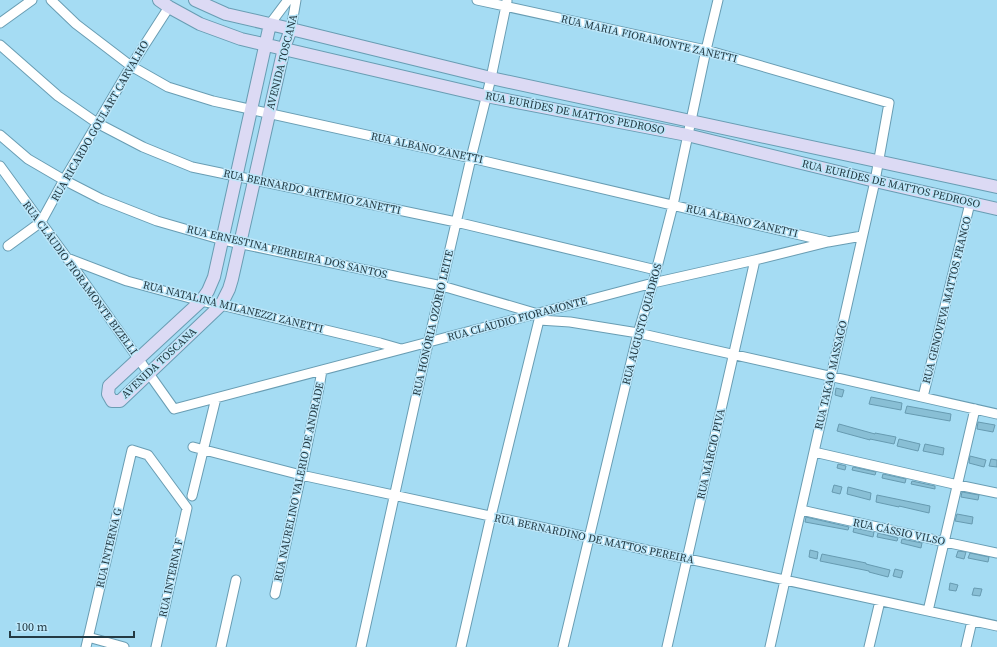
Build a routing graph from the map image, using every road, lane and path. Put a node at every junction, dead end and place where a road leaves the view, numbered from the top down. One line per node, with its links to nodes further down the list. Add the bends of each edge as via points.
1 (32, 0): 10 (street)
2 (51, 0): 17 (street, RUA ALBANO ZANETTI, via 76,24)
3 (195, 0): 11 (street, RUA EURÍDES DE MATTOS PEDROSO, via 226,14)
4 (288, 0): 11 (street, AVENIDA TOSCANA)
5 (296, 0): 12 (street, AVENIDA TOSCANA)
6 (477, 0): 8 (street, RUA MARIA FIORAMONTE ZANETTI)
7 (718, 0): 16 (street, RUA AUGUSTO QUADROS)
8 (506, 3): 16 (street, RUA MARIA FIORAMONTE ZANETTI); 18 (street, RUA HONÓRIA OZÓRIO LEITE)
9 (164, 4): 13 (street, RUA EURÍDES DE MATTOS PEDROSO, via 200,24); 17 (street, RUA RICARDO GOULART CARVALHO)
10 (0, 23)
11 (270, 24): 12 (street, RUA EURÍDES DE MATTOS PEDROSO); 13 (street, AVENIDA TOSCANA)
12 (290, 29): 15 (street, AVENIDA TOSCANA); 18 (street, RUA EURÍDES DE MATTOS PEDROSO)
13 (265, 44): 15 (street, RUA EURÍDES DE MATTOS PEDROSO); 21 (street, AVENIDA TOSCANA)
14 (0, 45): 24 (street, RUA BERNARDO ARTEMIO ZANETTI, via 58,96)
15 (284, 48): 19 (street, RUA EURÍDES DE MATTOS PEDROSO); 22 (street, AVENIDA TOSCANA)
16 (706, 50): 20 (street, RUA MARIA FIORAMONTE ZANETTI); 23 (street, RUA AUGUSTO QUADROS)
17 (131, 66): 21 (street, RUA ALBANO ZANETTI, via 168,87 213,101); 24 (street, RUA RICARDO GOULART CARVALHO)
18 (491, 78): 19 (street, RUA HONÓRIA OZÓRIO LEITE); 23 (street, RUA EURÍDES DE MATTOS PEDROSO)
19 (486, 96): 26 (street, RUA EURÍDES DE MATTOS PEDROSO); 27 (street, RUA HONÓRIA OZÓRIO LEITE)
20 (889, 102): 28 (street, RUA TAKAO MASSAGO)
21 (251, 109): 22 (street, RUA ALBANO ZANETTI); 30 (street, AVENIDA TOSCANA)
22 (269, 113): 27 (street, RUA ALBANO ZANETTI); 32 (street, AVENIDA TOSCANA)
23 (691, 121): 26 (street, RUA AUGUSTO QUADROS); 28 (street, RUA EURÍDES DE MATTOS PEDROSO)
24 (97, 123): 30 (street, RUA BERNARDO ARTEMIO ZANETTI, via 143,147 192,167); 31 (street, RUA RICARDO GOULART CARVALHO)
25 (0, 135): 31 (street, RUA ERNESTINA FERREIRA DOS SANTOS, via 28,158)
26 (687, 135): 33 (street, RUA EURÍDES DE MATTOS PEDROSO); 36 (street, RUA AUGUSTO QUADROS)
27 (471, 158): 36 (street, RUA ALBANO ZANETTI); 39 (street, RUA HONÓRIA OZÓRIO LEITE)
28 (878, 162): 33 (street, RUA TAKAO MASSAGO); 34 (street, RUA EURÍDES DE MATTOS PEDROSO)
29 (0, 166): 38 (street, RUA CLÁUDIO FIORAMONTE BIZELLI)
30 (237, 176): 32 (street, RUA BERNARDO ARTEMIO ZANETTI); 41 (street, AVENIDA TOSCANA)
31 (64, 180): 38 (street, RUA RICARDO GOULART CARVALHO); 41 (street, RUA ERNESTINA FERREIRA DOS SANTOS, via 101,199 157,221)
32 (255, 180): 39 (street, RUA BERNARDO ARTEMIO ZANETTI); 43 (street, AVENIDA TOSCANA)
33 (875, 181): 35 (street, RUA EURÍDES DE MATTOS PEDROSO); 40 (street, RUA TAKAO MASSAGO)
34 (997, 187)
35 (970, 203): 37 (street, RUA EURÍDES DE MATTOS PEDROSO); 61 (street, RUA GENOVEVA MATTOS FRANCO)
36 (673, 205): 42 (street, RUA ALBANO ZANETTI); 47 (street, RUA AUGUSTO QUADROS)
37 (997, 209)
38 (41, 222): 44 (street, RUA RICARDO GOULART CARVALHO); 45 (street, RUA CLÁUDIO FIORAMONTE BIZELLI)
39 (456, 222): 47 (street, RUA BERNARDO ARTEMIO ZANETTI); 49 (street, RUA HONÓRIA OZÓRIO LEITE)
40 (862, 236): 42 (street, RUA CLÁUDIO FIORAMONTE); 60 (street, RUA TAKAO MASSAGO)
41 (223, 240): 43 (street, RUA ERNESTINA FERREIRA DOS SANTOS); 50 (street, AVENIDA TOSCANA, via 214,277)
42 (828, 242): 46 (street, RUA CLÁUDIO FIORAMONTE)
43 (241, 243): 49 (street, RUA ERNESTINA FERREIRA DOS SANTOS); 51 (street, AVENIDA TOSCANA)
44 (8, 246)
45 (67, 258): 50 (street, RUA NATALINA MILANEZZI ZANETTI, via 127,281); 57 (street, RUA CLÁUDIO FIORAMONTE BIZELLI)
46 (755, 260): 48 (street, RUA CLÁUDIO FIORAMONTE); 56 (street, RUA MÁRCIO PIVA)
47 (656, 270): 48 (street, RUA AUGUSTO QUADROS)
48 (653, 283): 52 (street, RUA CLÁUDIO FIORAMONTE); 53 (street, RUA AUGUSTO QUADROS)
49 (442, 286): 52 (street, RUA ERNESTINA FERREIRA DOS SANTOS); 54 (street, RUA HONÓRIA OZÓRIO LEITE)
50 (201, 301): 51 (street, RUA NATALINA MILANEZZI ZANETTI); 57 (street, AVENIDA TOSCANA)
51 (222, 305): 55 (street, RUA NATALINA MILANEZZI ZANETTI); 59 (street, AVENIDA TOSCANA)
52 (538, 317): 53 (street); 54 (street, RUA CLÁUDIO FIORAMONTE); 76 (street)
53 (638, 333): 56 (street); 77 (street, RUA AUGUSTO QUADROS)
54 (429, 342): 55 (street, RUA CLÁUDIO FIORAMONTE); 73 (street, RUA HONÓRIA OZÓRIO LEITE)
55 (402, 350): 58 (street, RUA CLÁUDIO FIORAMONTE)
56 (733, 354): 60 (street); 80 (street, RUA MÁRCIO PIVA)
57 (138, 359): 59 (street, RUA CLÁUDIO FIORAMONTE BIZELLI); 59 (street, AVENIDA TOSCANA, via 109,386 108,394 112,401 120,401)
58 (322, 370): 62 (street, RUA CLÁUDIO FIORAMONTE); 70 (street, RUA NAURELINO VALERIO DE ANDRADE)
59 (149, 373): 63 (street, RUA CLÁUDIO FIORAMONTE BIZELLI)
60 (831, 376): 61 (street); 69 (street, RUA TAKAO MASSAGO)
61 (923, 397): 64 (street)
62 (216, 398): 63 (street, RUA CLÁUDIO FIORAMONTE); 68 (street)
63 (174, 409)
64 (975, 409): 65 (street); 71 (street)
65 (997, 414)
66 (192, 447): 68 (street, RUA BERNARDINO DE MATTOS PEREIRA)
67 (132, 450): 88 (street, RUA INTERNA G); 91 (street, RUA INTERNA F, via 148,455 187,508)
68 (204, 450): 70 (street, RUA BERNARDINO DE MATTOS PEREIRA); 74 (street)
69 (814, 452): 71 (street); 75 (street, RUA TAKAO MASSAGO)
70 (302, 475): 73 (street, RUA BERNARDINO DE MATTOS PEREIRA); 83 (street, RUA NAURELINO VALERIO DE ANDRADE)
71 (958, 485): 72 (street); 78 (street)
72 (997, 493)
73 (395, 495): 76 (street, RUA BERNARDINO DE MATTOS PEREIRA); 93 (street, RUA HONÓRIA OZÓRIO LEITE)
74 (192, 496)
75 (801, 510): 78 (street, RUA CÁSSIO VILSO); 82 (street, RUA TAKAO MASSAGO)
76 (491, 516): 77 (street, RUA BERNARDINO DE MATTOS PEREIRA); 94 (street)
77 (589, 538): 80 (street, RUA BERNARDINO DE MATTOS PEREIRA); 95 (street, RUA AUGUSTO QUADROS)
78 (944, 542): 79 (street, RUA CÁSSIO VILSO); 85 (street)
79 (997, 553)
80 (687, 559): 82 (street, RUA BERNARDINO DE MATTOS PEREIRA); 96 (street, RUA MÁRCIO PIVA)
81 (236, 580): 92 (street)
82 (785, 580): 84 (street, RUA BERNARDINO DE MATTOS PEREIRA); 97 (street, RUA TAKAO MASSAGO)
83 (275, 594)
84 (880, 601): 85 (street, RUA BERNARDINO DE MATTOS PEREIRA); 98 (street)
85 (928, 611): 86 (street, RUA BERNARDINO DE MATTOS PEREIRA)
86 (972, 621): 87 (street, RUA BERNARDINO DE MATTOS PEREIRA); 99 (street)
87 (997, 626)
88 (88, 637): 89 (street, RUA INTERNA G); 90 (street)
89 (86, 647)
90 (124, 647)
91 (156, 647)
92 (221, 647)
93 (362, 647)
94 (461, 647)
95 (563, 647)
96 (667, 647)
97 (770, 647)
98 (869, 647)
99 (966, 647)

